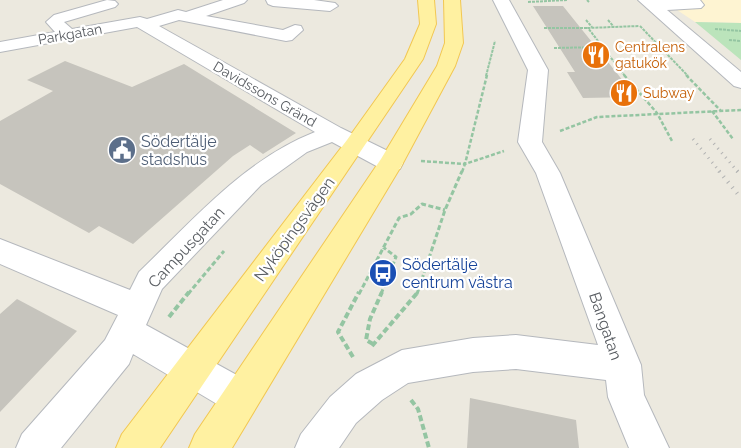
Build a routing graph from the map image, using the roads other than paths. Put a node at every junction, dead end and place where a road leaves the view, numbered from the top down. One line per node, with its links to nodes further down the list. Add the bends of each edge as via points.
1 (239, 0): 10 (street)
2 (426, 0): 17 (main road, Nyköpingsvägen, via 428,24 414,59)
3 (452, 0): 18 (main road, via 454,43)
4 (501, 0): 21 (street, Bangatan, via 538,70 530,142 548,173)
5 (692, 0): 7 (street, via 696,5)
6 (273, 1): 9 (street)
7 (648, 2): 15 (street)
8 (110, 4): 13 (street, via 54,22)
9 (330, 6)
10 (189, 16): 11 (street, Parkgatan, via 172,15); 12 (street, via 286,36)
11 (143, 23): 13 (street, Parkgatan); 16 (street, Davidssons Gränd)
12 (295, 30)
13 (68, 35): 14 (street, Parkgatan)
14 (0, 47)
15 (741, 82)
16 (333, 133): 17 (street, Davidssons Gränd); 20 (street, Campusgatan, via 299,147 252,179 150,281)
17 (355, 145): 18 (street, Davidssons Gränd); 22 (main road, Nyköpingsvägen)
18 (403, 162): 23 (main road)
19 (0, 251): 20 (street)
20 (137, 328): 22 (street); 24 (street, Campusgatan)
21 (623, 365): 27 (street, Bangatan, via 516,352 473,355 362,375 343,410); 28 (street, via 626,396)
22 (192, 370): 23 (street); 25 (main road, Nyköpingsvägen)
23 (240, 397): 26 (main road)
24 (37, 446)
25 (136, 448)
26 (209, 448)
27 (315, 448)
28 (648, 448)

